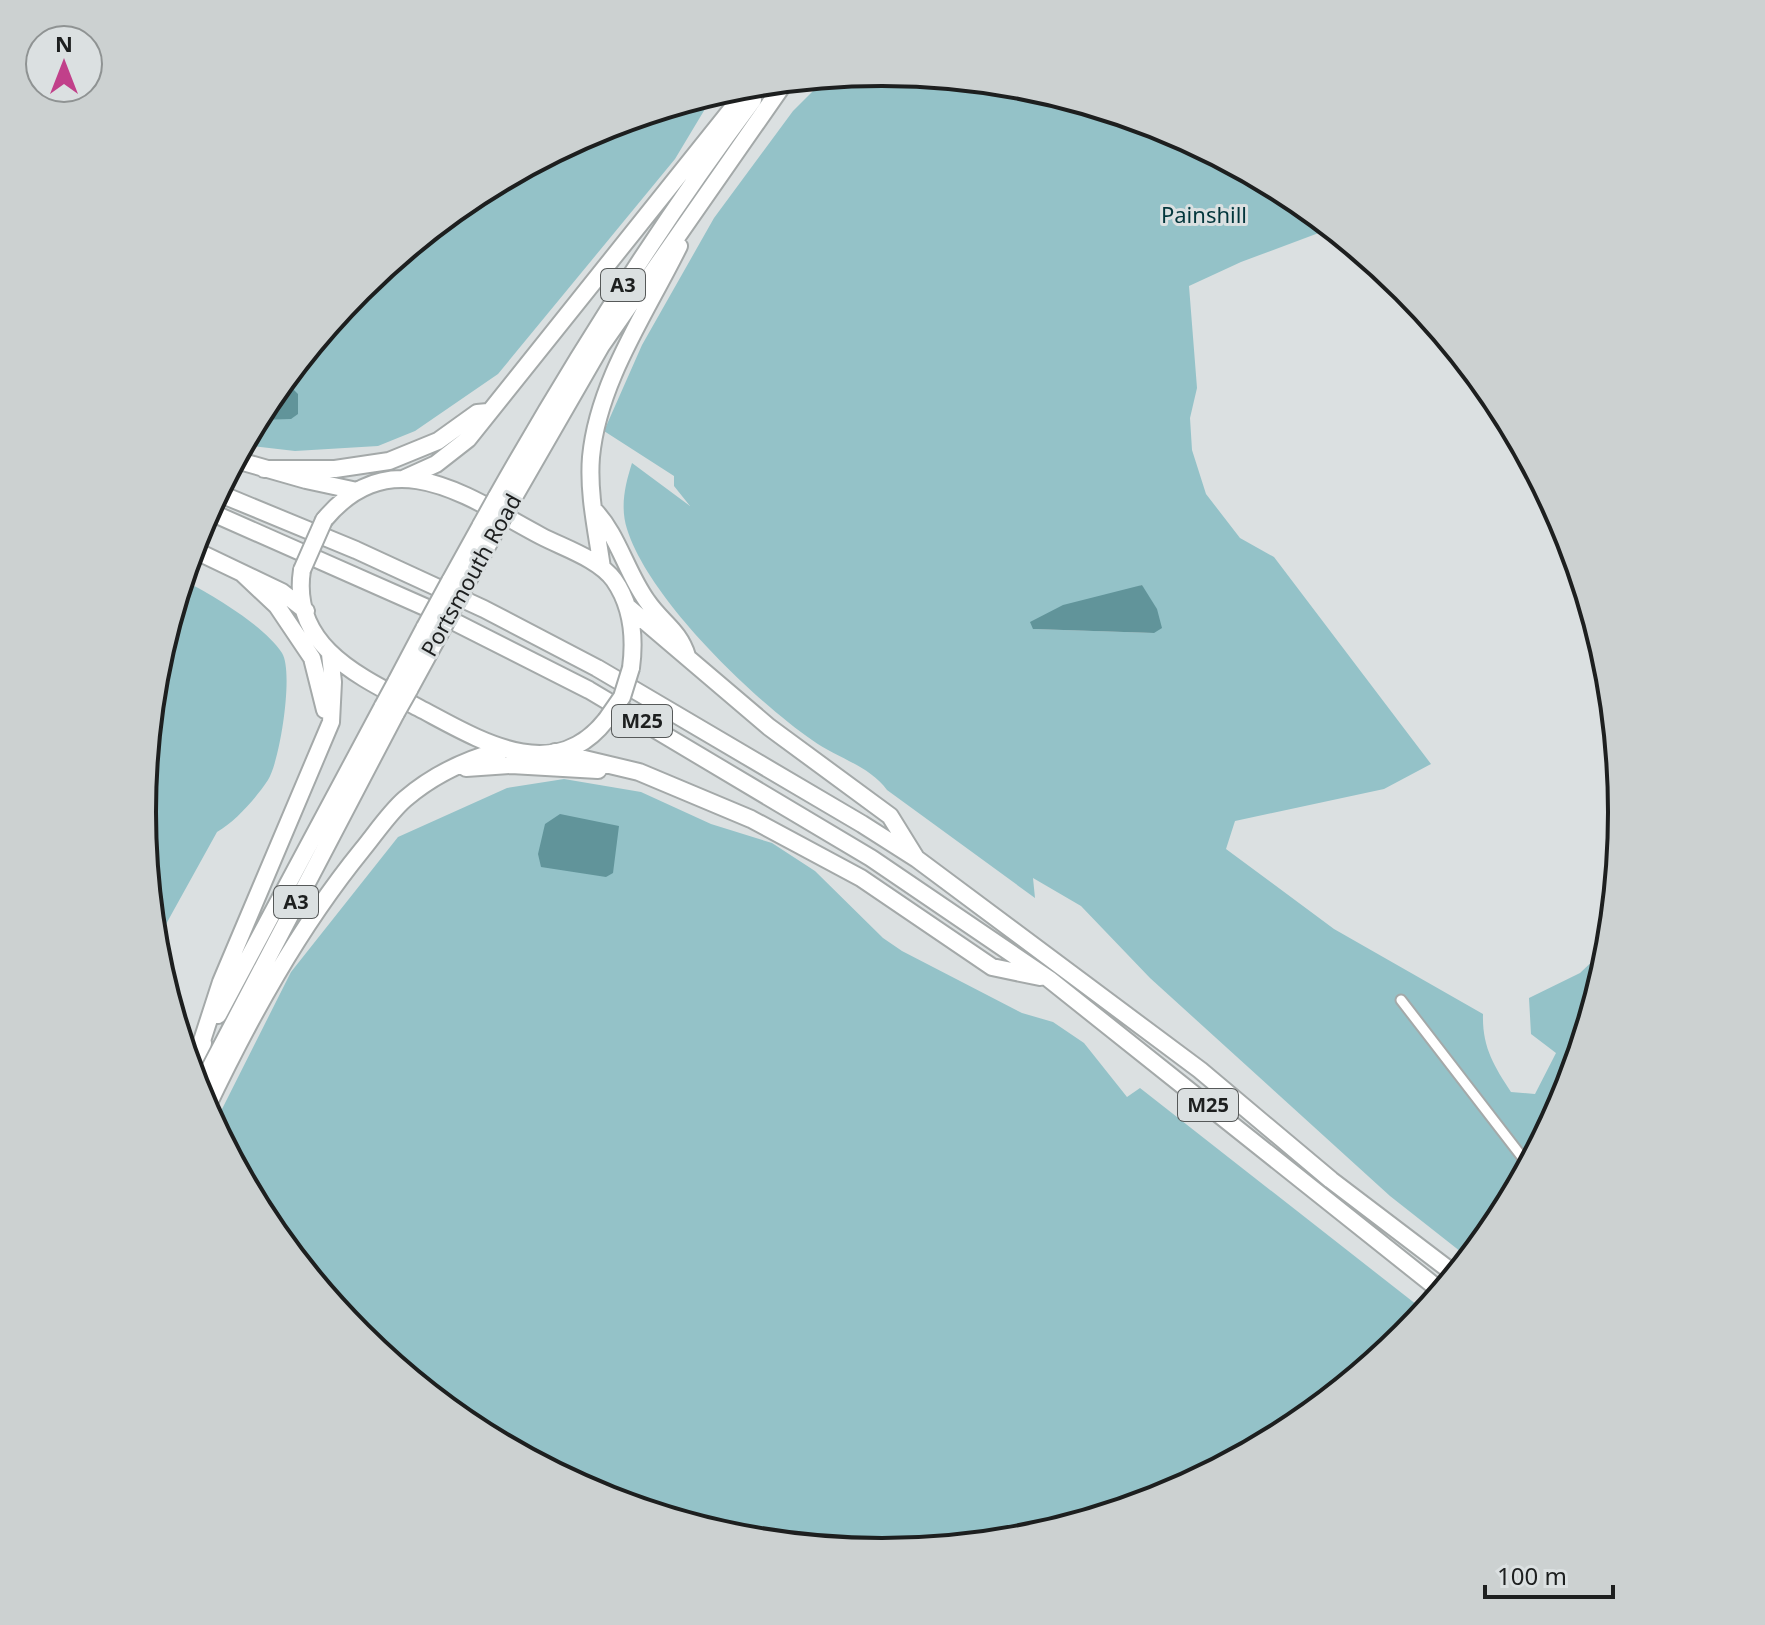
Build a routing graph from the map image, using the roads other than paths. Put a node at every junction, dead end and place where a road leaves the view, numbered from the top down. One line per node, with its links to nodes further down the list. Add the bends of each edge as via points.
1 (776, 94): 4 (highway, Portsmouth Road / A3)
2 (754, 98): 11 (highway, Portsmouth Road / A3, via 645,250 555,393)
3 (739, 101): 5 (highway, A3)
4 (702, 198): 11 (highway, Portsmouth Road / A3); 12 (highway, A3, via 604,400 591,458)
5 (489, 412): 7 (highway, via 477,413 438,441 389,461 335,469); 8 (highway, A3, via 459,448)
6 (246, 463): 7 (highway)
7 (264, 469): 9 (highway)
8 (405, 478): 9 (highway); 15 (highway, via 440,484)
9 (357, 491): 18 (highway, bridge, via 324,520 302,570)
10 (228, 497): 27 (highway, M25, via 431,584 597,668)
11 (503, 501): 21 (highway, Portsmouth Road / A3, bridge)
12 (593, 509): 15 (highway, A3); 20 (highway, M25, via 607,523 647,603 681,638)
13 (219, 516): 28 (highway, M25, via 425,607 589,690 871,858)
14 (204, 555): 16 (highway)
15 (602, 568): 17 (highway)
16 (243, 574): 18 (highway, via 282,592); 22 (highway, via 277,606 312,658)
17 (628, 607): 20 (highway, M25); 24 (highway, bridge, via 633,644 622,697 582,741)
18 (306, 611): 19 (highway)
19 (330, 654): 22 (highway, A3); 23 (highway, via 351,673)
20 (687, 656): 27 (highway, M25, via 769,727 890,816)
21 (390, 710): 30 (highway, Portsmouth Road / A3); 32 (highway, Portsmouth Road / A3)
22 (331, 722): 30 (highway, A3, via 221,982)
23 (502, 750): 24 (highway); 25 (highway, A3)
24 (555, 752): 26 (highway)
25 (453, 768): 26 (highway, M25, via 511,765); 33 (highway, A3, via 402,801 333,887 276,974)
26 (639, 772): 28 (highway, M25, via 789,836 887,894 992,967)
27 (917, 859): 35 (highway, M25, via 1200,1070)
28 (1049, 979): 36 (highway, M25)
29 (1401, 1000): 34 (street)
30 (199, 1050): 31 (highway, Portsmouth Road / A3)
31 (197, 1053)
32 (206, 1076)
33 (213, 1095)
34 (1522, 1157)
35 (1448, 1269)
36 (1434, 1286)

